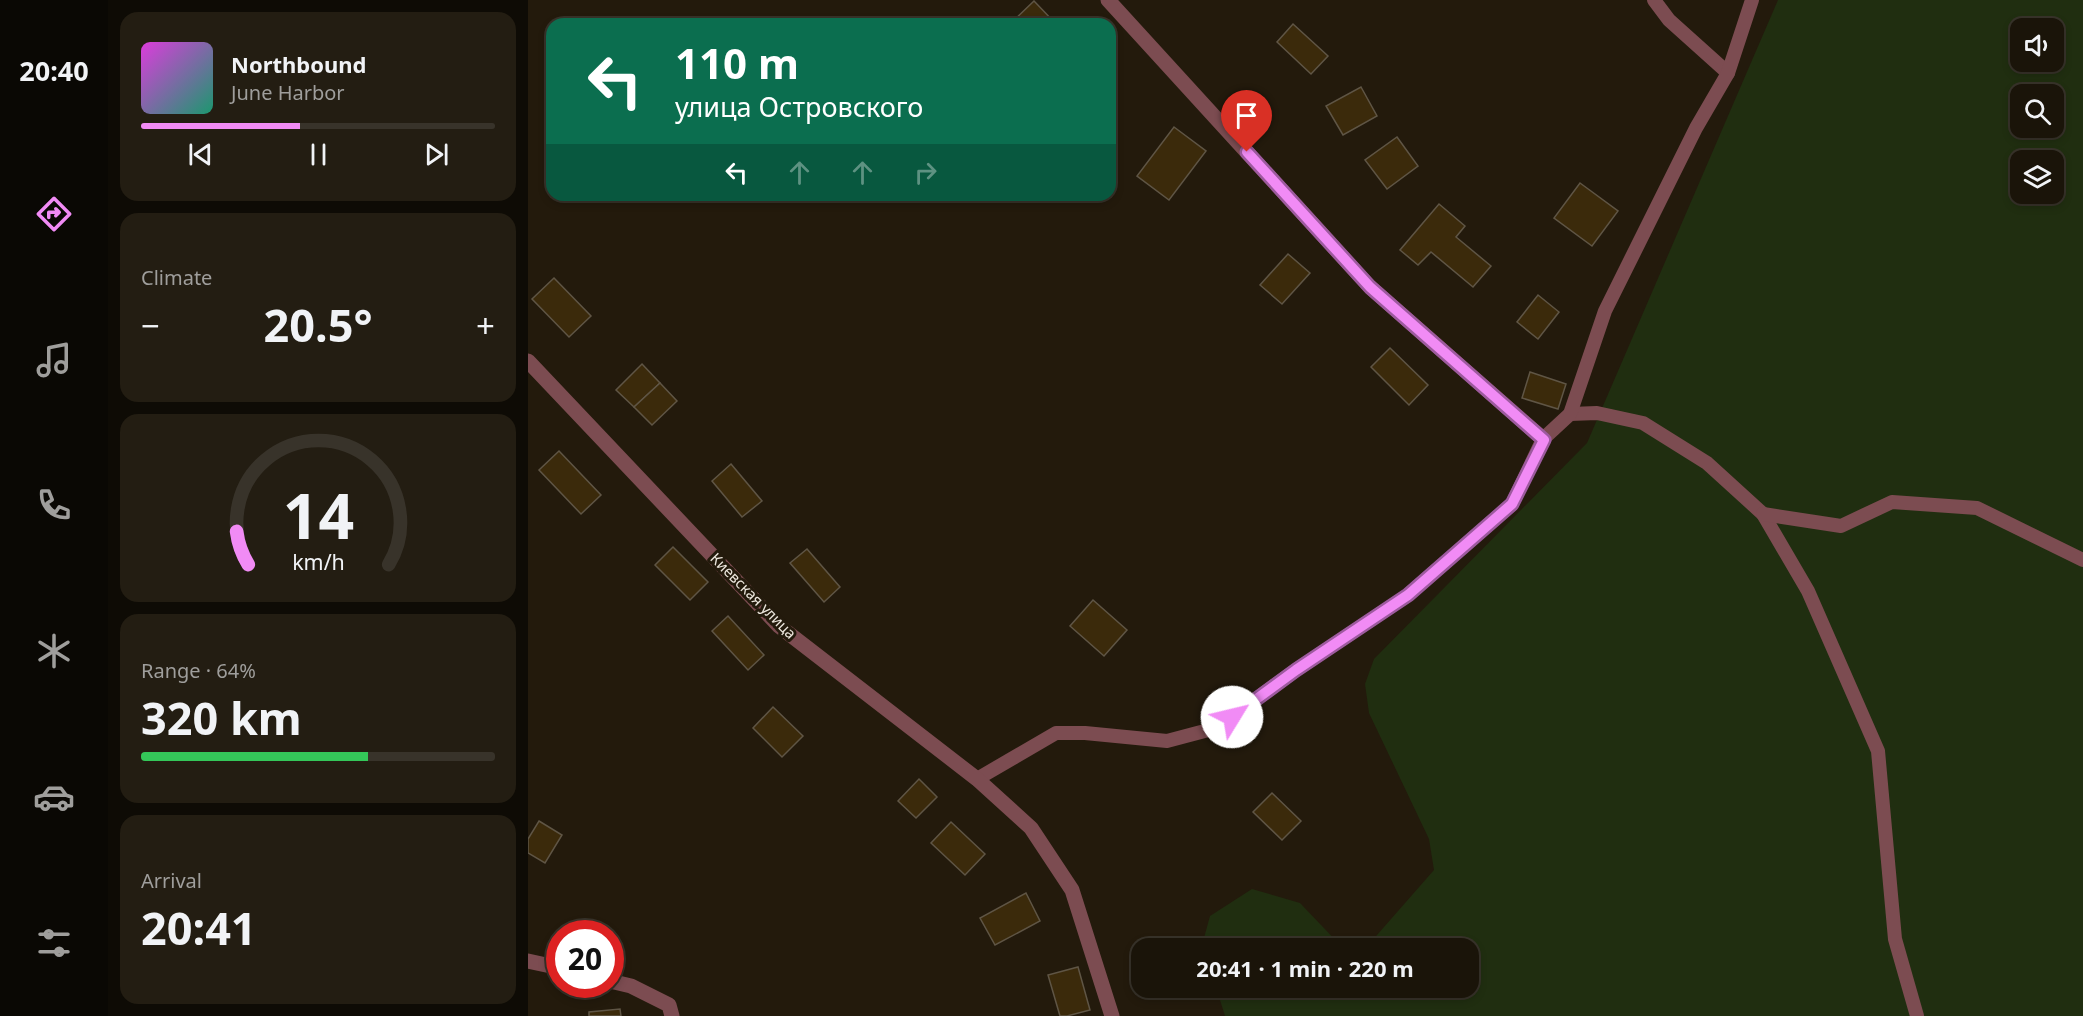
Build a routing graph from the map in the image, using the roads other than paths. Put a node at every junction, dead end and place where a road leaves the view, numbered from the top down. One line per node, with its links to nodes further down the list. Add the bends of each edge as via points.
1 (1108, 0): 7 (street, via 1370,287)
2 (1654, 0): 4 (lane, via 1669,20)
3 (1752, 0): 4 (lane)
4 (1728, 73): 6 (lane, via 1696,128 1605,310)
5 (528, 361): 10 (street, Киевская улица, via 779,626)
6 (1569, 414): 7 (lane); 8 (lane, via 1597,413 1643,423 1707,463)
7 (1544, 440): 10 (lane, via 1512,504 1443,565 1408,595 1216,728 1167,741 1056,733)
8 (1763, 514): 9 (lane, via 1841,526 1892,502 1977,508); 16 (lane, via 1808,591 1878,751 1895,939)
9 (2083, 560)
10 (977, 779): 15 (street, Киевская улица, via 1031,828 1072,890)
11 (528, 961): 12 (street)
12 (546, 965)
13 (624, 984): 14 (street, via 669,1005)
14 (672, 1016)
15 (1112, 1016)
16 (1917, 1016)

